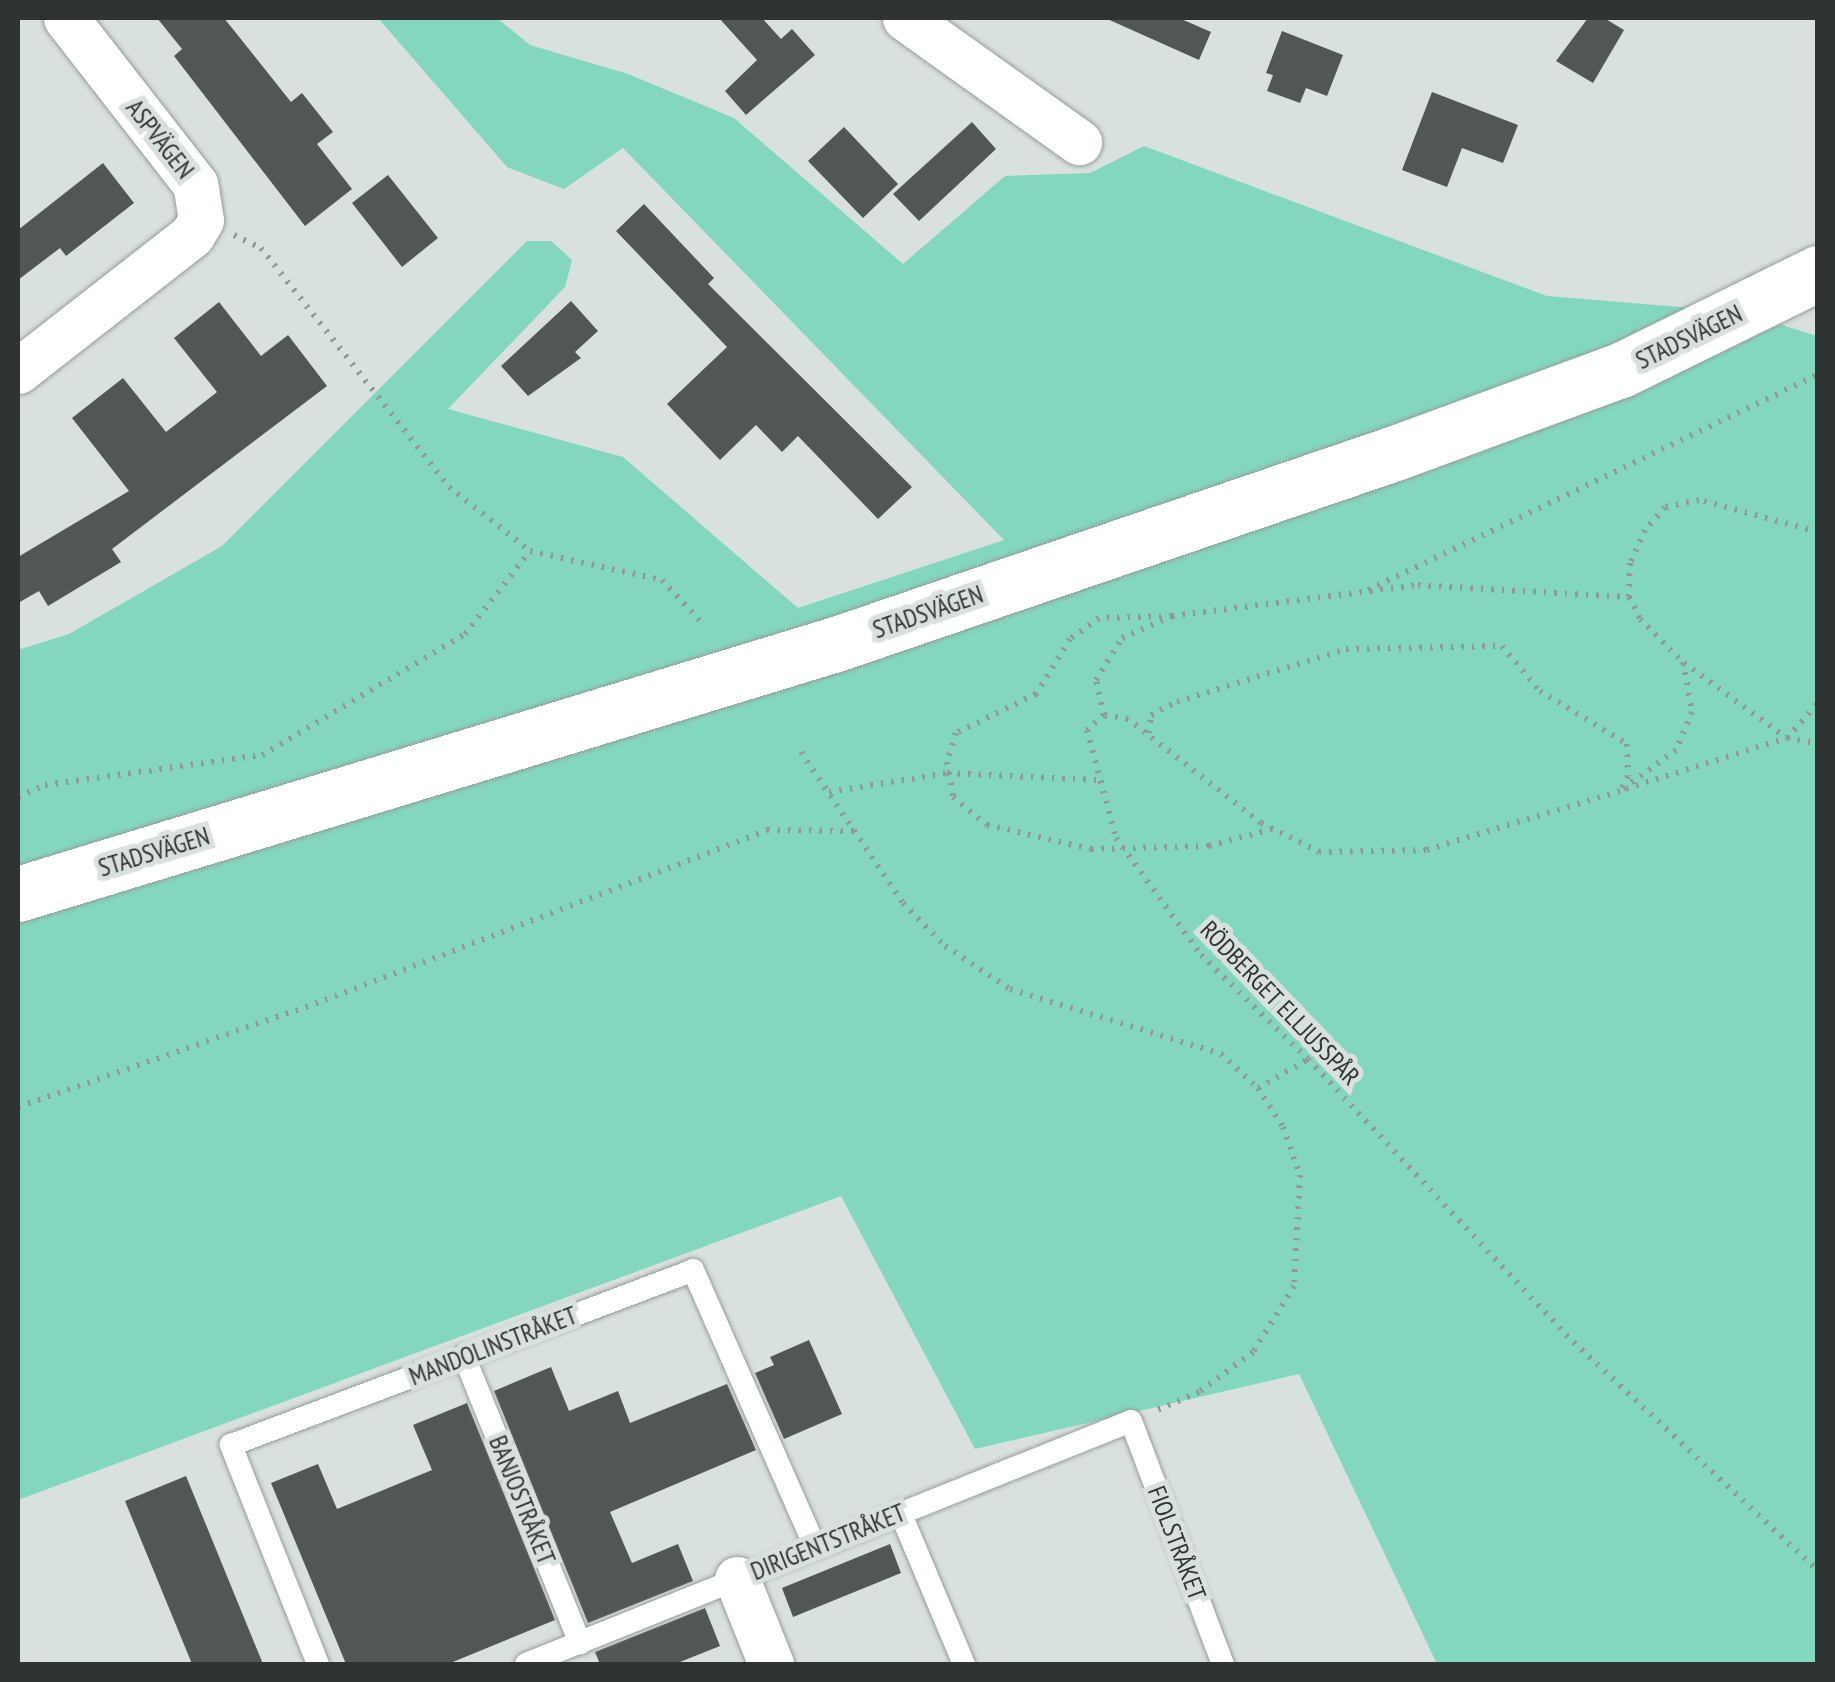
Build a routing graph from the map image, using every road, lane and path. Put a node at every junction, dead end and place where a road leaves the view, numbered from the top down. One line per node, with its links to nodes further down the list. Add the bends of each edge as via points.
1 (66, 18): 4 (street, ASPVÄGEN, via 195,184)
2 (905, 18): 3 (street)
3 (1079, 142)
4 (201, 220): 6 (street, via 192,235); 9 (path, via 261,248 450,486)
5 (1818, 273): 29 (main road, STADSVÄGEN, via 1620,370 1395,453 839,643)
6 (18, 371)
7 (1818, 374): 10 (path)
8 (1818, 532): 11 (path, via 1699,500 1665,507 1644,530 1630,564)
9 (530, 551): 13 (path, via 662,580); 25 (path, via 465,634 262,756 45,786)
10 (1356, 595): 11 (path, via 1486,584); 12 (path)
11 (1629, 598): 14 (path, via 1640,619)
12 (1172, 616): 16 (path, via 1122,638 1096,680); 21 (path, via 1099,618 1070,639 1036,694 956,733)
13 (704, 625)
14 (1683, 662): 18 (path); 24 (path, via 1692,712 1676,750)
15 (1818, 704): 18 (path)
16 (1104, 716): 17 (path, via 1128,719); 22 (path, RÖDBERGET ELLJUSSPÅR, via 1087,730)
17 (1149, 733): 24 (path, via 1152,715 1177,702 1346,649 1502,646 1540,692 1628,744 1628,776); 26 (path)
18 (1787, 738): 19 (path); 24 (path)
19 (1818, 744)
20 (801, 752): 23 (path)
21 (946, 773): 22 (path); 23 (path); 28 (path, via 953,796 987,826 1036,840)
22 (1098, 780): 28 (path, RÖDBERGET ELLJUSSPÅR)
23 (829, 792): 27 (path)
24 (1620, 792): 26 (path, via 1426,850 1320,852)
25 (18, 797)
26 (1272, 828): 28 (path, via 1209,846)
27 (855, 831): 31 (path, via 904,903 977,970 1010,989 1220,1054); 32 (path, via 768,830 326,1000)
28 (1124, 848): 30 (path, RÖDBERGET ELLJUSSPÅR, via 1201,954)
29 (18, 894)
30 (1308, 1059): 31 (path); 37 (path, RÖDBERGET ELLJUSSPÅR, via 1566,1335)
31 (1258, 1088): 34 (path, via 1283,1126 1300,1175 1294,1286 1253,1352 1200,1392)
32 (18, 1107)
33 (464, 1356): 36 (lane, MANDOLINSTRÅKET, via 693,1270); 39 (lane, BANJOSTRÅKET); 40 (lane, MANDOLINSTRÅKET, via 231,1445)
34 (1131, 1421): 35 (lane, DIRIGENTSTRÅKET); 44 (lane, FIOLSTRÅKET)
35 (900, 1512): 36 (lane, DIRIGENTSTRÅKET); 43 (lane)
36 (815, 1547): 38 (lane, DIRIGENTSTRÅKET)
37 (1818, 1571)
38 (737, 1578): 39 (lane, DIRIGENTSTRÅKET); 42 (street)
39 (580, 1643): 41 (lane, DIRIGENTSTRÅKET)
40 (318, 1664)
41 (526, 1664)
42 (771, 1664)
43 (964, 1664)
44 (1223, 1664)

